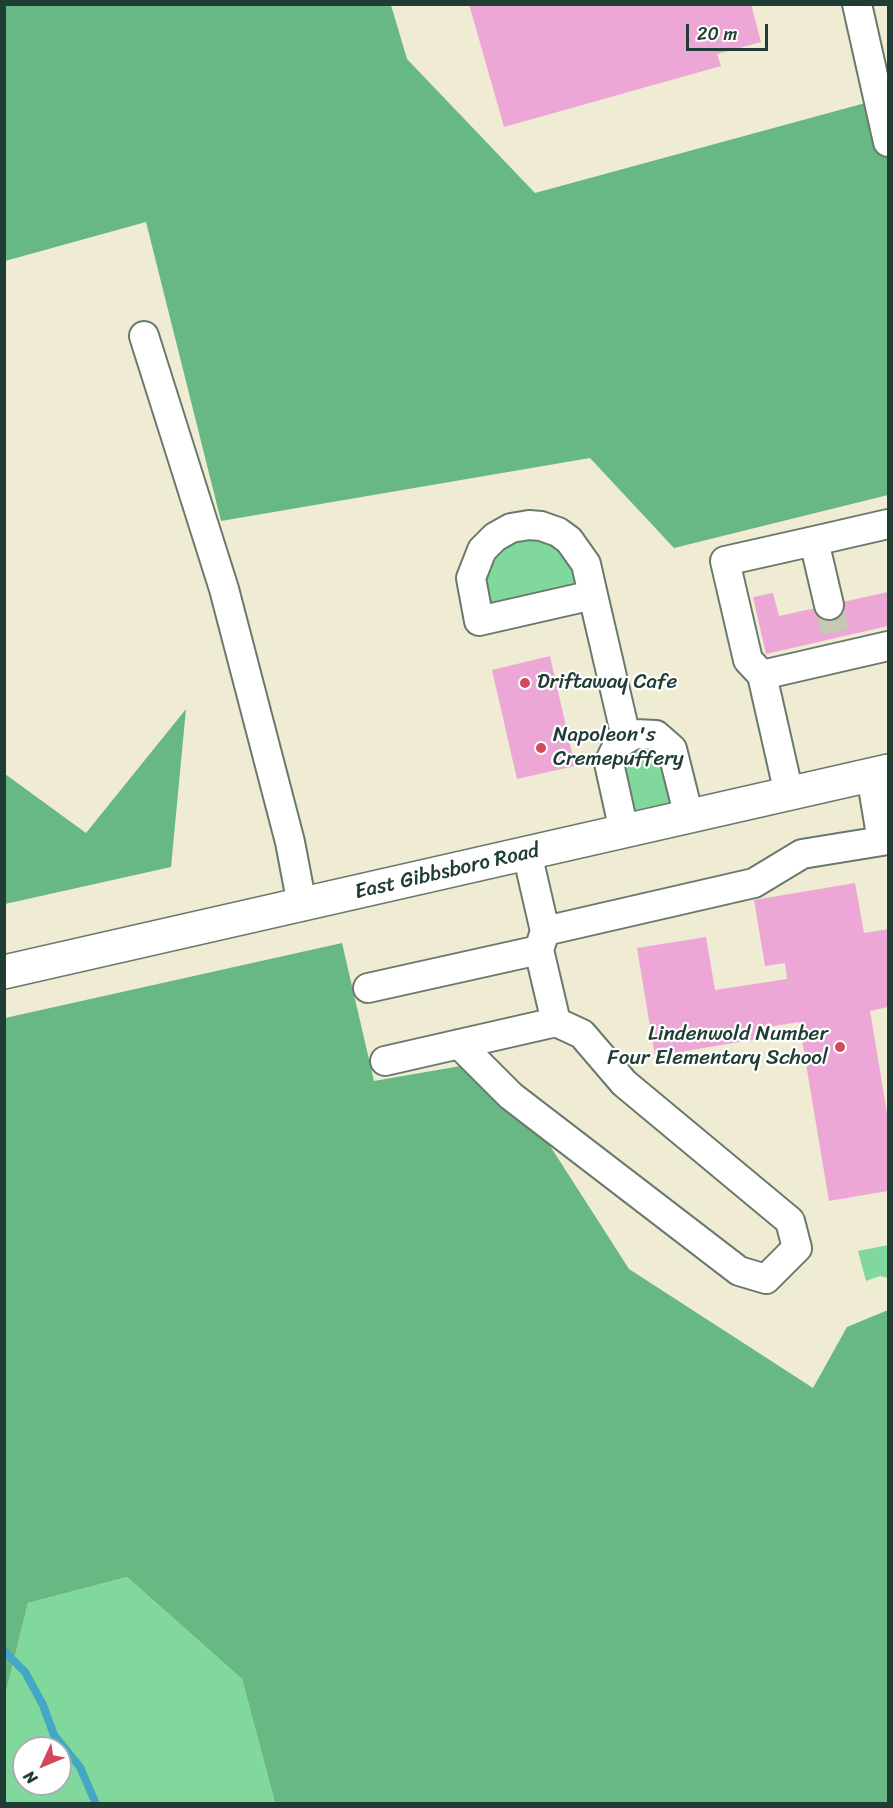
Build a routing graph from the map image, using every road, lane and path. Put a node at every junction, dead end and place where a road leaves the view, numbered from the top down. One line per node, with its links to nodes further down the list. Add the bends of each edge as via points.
1 (857, 4): 2 (lane)
2 (878, 50): 3 (lane)
3 (888, 142)
4 (144, 336): 18 (lane, via 224,589 290,842)
5 (888, 524): 6 (lane)
6 (814, 541): 8 (lane); 10 (lane, via 725,561 748,660)
7 (593, 595): 11 (lane)
8 (829, 605)
9 (888, 646): 10 (lane, via 839,648)
10 (762, 675): 13 (lane)
11 (626, 737): 14 (lane, via 646,733 668,743 675,755); 15 (lane, via 609,763)
12 (880, 773): 13 (main road, East Gibbsboro Road); 16 (lane)
13 (789, 794): 14 (main road, East Gibbsboro Road)
14 (689, 816): 15 (main road, East Gibbsboro Road)
15 (624, 831): 17 (main road, East Gibbsboro Road)
16 (885, 841): 19 (lane, via 802,854 754,883)
17 (527, 854): 18 (main road, East Gibbsboro Road); 19 (lane)
18 (302, 905): 20 (main road, East Gibbsboro Road)
19 (542, 940): 21 (lane); 22 (lane)
20 (4, 972)
21 (368, 988)
22 (556, 1022): 23 (lane); 23 (lane, via 582,1034 624,1083 790,1221 797,1248 766,1278 739,1271 511,1096)
23 (459, 1044): 24 (lane)
24 (385, 1061)

